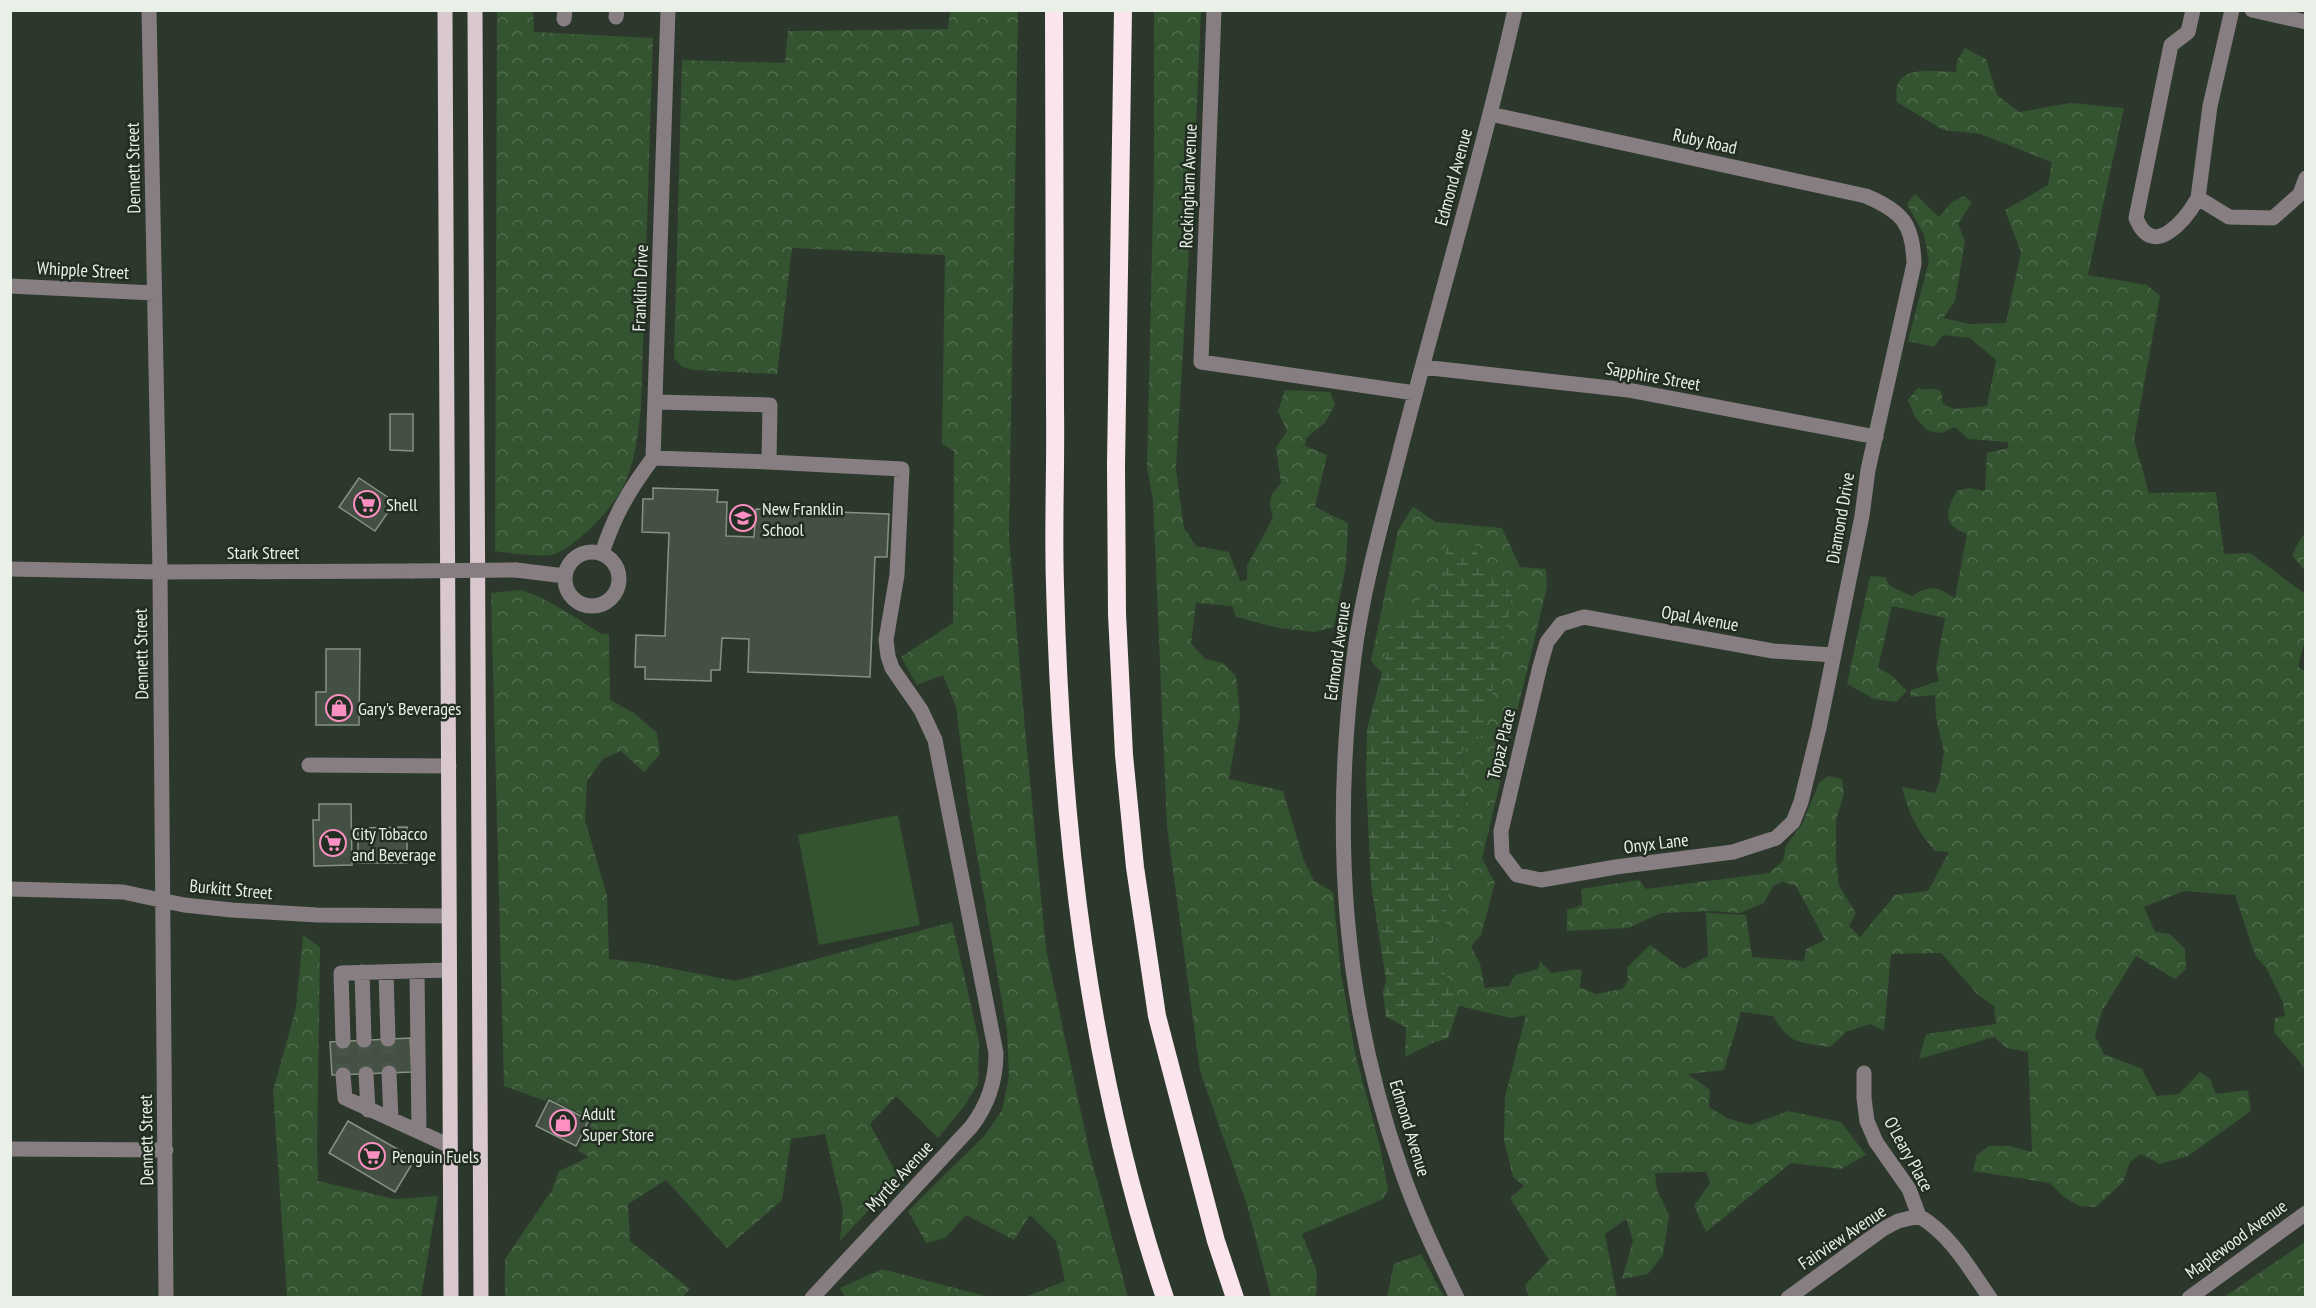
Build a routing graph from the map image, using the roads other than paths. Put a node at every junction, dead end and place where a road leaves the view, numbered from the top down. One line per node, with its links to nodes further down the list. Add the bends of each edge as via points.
1 (149, 10): 18 (street, Dennett Street)
2 (445, 10): 32 (main road)
3 (475, 10): 59 (main road)
4 (668, 10): 21 (street, Franklin Drive)
5 (1054, 10): 61 (highway, via 1054,582 1062,737 1079,921 1095,1017 1123,1150)
6 (1123, 10): 62 (highway, via 1116,477 1124,755 1135,867 1157,1016 1216,1241)
7 (1214, 10): 20 (street, Rockingham Avenue, via 1201,362)
8 (1515, 10): 13 (street, Edmond Avenue)
9 (2193, 10): 15 (street, via 2188,32 2171,45 2136,218 2140,227 2162,236 2174,230)
10 (2232, 10): 15 (street, via 2210,106)
11 (2252, 10): 12 (street)
12 (2306, 22)
13 (1490, 114): 16 (street, Ruby Road, via 1866,196 1887,205); 19 (street, Edmond Avenue)
14 (2306, 178): 15 (street, via 2300,194 2273,218 2229,217)
15 (2198, 198)
16 (1904, 221): 22 (street, Diamond Drive, via 1913,241 1914,264)
17 (10, 286): 18 (street, Whipple Street)
18 (154, 293): 27 (street, Dennett Street)
19 (1422, 367): 20 (street, Edmond Avenue); 22 (street, Sapphire Street, via 1628,390)
20 (1415, 393): 63 (street, Edmond Avenue, via 1367,582 1354,654 1342,853 1352,963 1371,1067 1401,1171)
21 (656, 402): 23 (street, Franklin Drive); 24 (street, via 771,405)
22 (1876, 437): 30 (street, Diamond Drive)
23 (653, 458): 24 (street); 25 (street, via 628,492)
24 (769, 462): 60 (street, Myrtle Avenue, via 902,469 897,575 886,640 888,656 935,740 996,1053 989,1097 971,1127)
25 (602, 553): 28 (street, via 582,554 569,564); 28 (street, via 615,564 619,574 616,593 609,601 594,606 577,602 567,590)
26 (10, 569): 27 (street, Stark Street)
27 (160, 572): 28 (street, Stark Street, bridge, via 516,570); 36 (street, Dennett Street)
28 (565, 576)
29 (1561, 624): 30 (street, Opal Avenue, via 1584,617 1773,651); 34 (street, Topaz Place, via 1547,642 1542,658 1501,831 1502,855)
30 (1833, 655): 33 (street, Diamond Drive, via 1819,728)
31 (309, 765): 32 (street)
32 (449, 766): 37 (main road)
33 (1793, 822): 34 (street, Onyx Lane, via 1776,838 1733,852 1541,880)
34 (1517, 875)
35 (10, 889): 36 (street, Burkitt Street, via 123,892)
36 (162, 901): 37 (street, Burkitt Street, via 306,915); 54 (street, Dennett Street)
37 (449, 916): 39 (main road)
38 (417, 970): 39 (street); 41 (street); 51 (street)
39 (449, 970): 52 (main road)
40 (362, 972): 41 (street); 43 (street); 44 (street, via 341,972)
41 (386, 972): 42 (street)
42 (388, 1039)
43 (364, 1040)
44 (343, 1041)
45 (389, 1073): 50 (street)
46 (1864, 1073): 56 (street, O'Leary Place, via 1868,1121 1876,1142 1909,1189)
47 (366, 1074): 49 (street)
48 (344, 1075): 49 (street, via 345,1098)
49 (368, 1110): 50 (street)
50 (391, 1119): 51 (street)
51 (419, 1131): 52 (street)
52 (450, 1146): 58 (main road)
53 (10, 1149): 54 (street)
54 (166, 1150): 57 (street, Dennett Street)
55 (2306, 1213): 66 (street, Maplewood Avenue)
56 (1919, 1216): 64 (street, Fairview Avenue, via 1883,1229); 65 (street, via 1948,1239)
57 (166, 1298)
58 (451, 1298)
59 (481, 1298)
60 (812, 1298)
61 (1165, 1298)
62 (1235, 1298)
63 (1457, 1298)
64 (1788, 1298)
65 (1990, 1298)
66 (2189, 1298)

